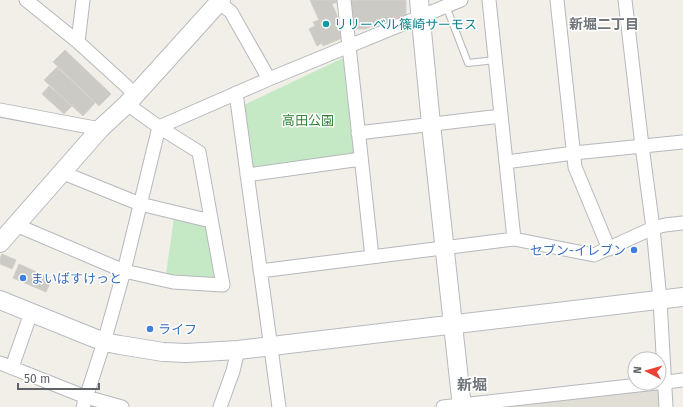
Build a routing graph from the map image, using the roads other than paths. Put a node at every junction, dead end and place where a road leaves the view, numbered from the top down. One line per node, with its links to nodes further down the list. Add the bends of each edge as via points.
1 (26, 0): 11 (street)
2 (83, 0): 11 (street)
3 (344, 0): 12 (street)
4 (461, 0): 9 (street)
5 (489, 0): 13 (street)
6 (557, 0): 25 (street)
7 (625, 0): 24 (street)
8 (219, 1): 14 (street, via 230,12); 16 (street)
9 (446, 6): 10 (street); 13 (lane, via 468,63)
10 (420, 9): 12 (street); 19 (street)
11 (78, 42): 16 (street)
12 (348, 46): 14 (street); 22 (street)
13 (495, 60): 18 (street)
14 (269, 79): 15 (street)
15 (236, 94): 20 (street); 29 (street)
16 (131, 99): 20 (street); 21 (street)
17 (0, 110): 21 (street)
18 (501, 116): 19 (street); 27 (street)
19 (431, 124): 22 (street); 37 (street)
20 (159, 127): 30 (street); 31 (street, via 199,152)
21 (100, 129): 28 (street)
22 (358, 133): 26 (street)
23 (683, 142): 24 (street)
24 (642, 146): 25 (street); 34 (street)
25 (574, 153): 27 (street); 38 (street, via 575,167)
26 (361, 159): 29 (street); 39 (street)
27 (506, 162): 35 (street)
28 (61, 172): 30 (street); 33 (street)
29 (247, 175): 41 (street)
30 (140, 204): 31 (street); 40 (street)
31 (211, 221): 40 (street, via 223,285 173,282)
32 (683, 223): 34 (street)
33 (16, 225): 36 (street); 40 (street)
34 (653, 228): 38 (street); 44 (street)
35 (514, 239): 37 (street); 38 (street, via 594,255)
36 (0, 243)
37 (446, 248): 39 (street); 46 (street)
38 (609, 249)
39 (372, 257): 41 (street)
40 (124, 271): 47 (street)
41 (260, 271): 48 (street)
42 (683, 297): 44 (street)
43 (0, 300): 45 (street)
44 (660, 300): 46 (street); 50 (street)
45 (31, 312): 47 (street); 51 (street)
46 (453, 324): 48 (street); 57 (street)
47 (104, 342): 49 (street, via 162,352); 56 (street)
48 (270, 346): 49 (street); 60 (street)
49 (238, 350): 59 (street)
50 (660, 351)
51 (6, 365): 56 (street)
52 (683, 380): 53 (street)
53 (667, 382)
54 (627, 387): 57 (street)
55 (662, 391): 62 (street)
56 (84, 402): 58 (street)
57 (462, 406): 61 (street)
58 (122, 407)
59 (220, 407)
60 (279, 407)
61 (443, 407)
62 (666, 407)

